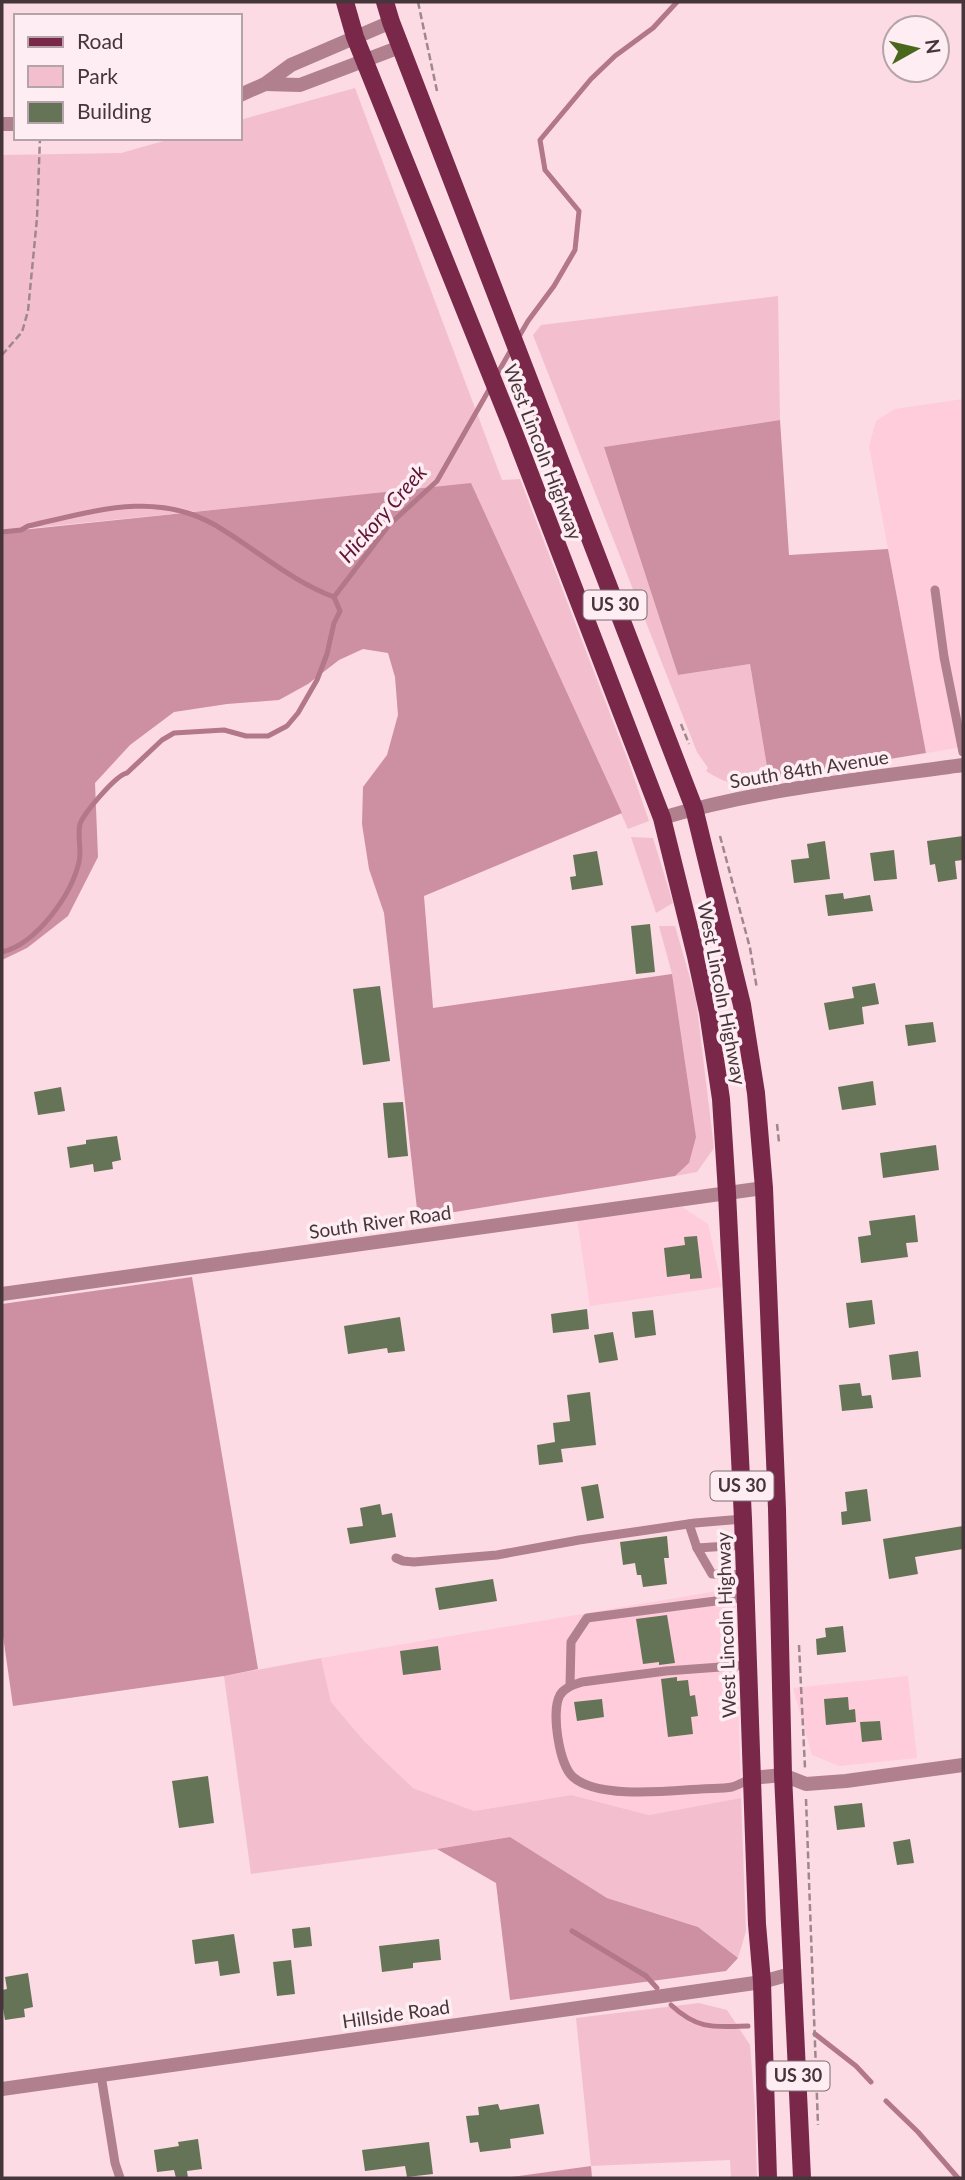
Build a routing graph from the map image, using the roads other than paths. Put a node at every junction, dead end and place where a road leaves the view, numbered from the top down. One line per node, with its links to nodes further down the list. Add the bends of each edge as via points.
1 (345, 2): 4 (main road, West Lincoln Highway / US 30)
2 (385, 2): 3 (main road, West Lincoln Highway / US 30)
3 (391, 22): 4 (street); 5 (main road, West Lincoln Highway / US 30)
4 (355, 37): 6 (main road, West Lincoln Highway / US 30); 7 (street, via 290,65)
5 (400, 47): 6 (street); 12 (main road, West Lincoln Highway / US 30)
6 (365, 61): 7 (street, via 300,85); 13 (main road, West Lincoln Highway / US 30)
7 (265, 84): 8 (street)
8 (242, 94)
9 (935, 590): 10 (lane)
10 (963, 752)
11 (963, 765): 12 (street, South 84th Avenue, via 773,791)
12 (694, 808): 13 (street, South 84th Avenue); 14 (main road, West Lincoln Highway / US 30, via 742,1005)
13 (662, 818): 15 (main road, West Lincoln Highway / US 30, via 708,1013 721,1099)
14 (764, 1188): 15 (street, South River Road); 27 (main road, West Lincoln Highway / US 30)
15 (727, 1193): 16 (street, South River Road); 17 (main road, West Lincoln Highway / US 30)
16 (2, 1294)
17 (743, 1519): 18 (lane); 19 (main road, West Lincoln Highway / US 30)
18 (689, 1524): 20 (lane); 21 (lane, via 497,1555 414,1562)
19 (744, 1545): 20 (lane); 22 (main road, West Lincoln Highway / US 30)
20 (697, 1548): 22 (lane, via 712,1574)
21 (396, 1558)
22 (745, 1575): 23 (main road, West Lincoln Highway / US 30)
23 (746, 1597): 24 (main road, West Lincoln Highway / US 30); 25 (lane, via 587,1618 571,1642)
24 (748, 1665): 25 (lane, via 666,1671); 28 (main road, West Lincoln Highway / US 30)
25 (570, 1686): 28 (lane, via 557,1702 557,1739 573,1778 597,1788 633,1792 732,1787)
26 (963, 1765): 27 (street, via 806,1784)
27 (783, 1774): 28 (street); 29 (main road, West Lincoln Highway / US 30)
28 (752, 1778): 30 (main road, West Lincoln Highway / US 30)
29 (794, 1973): 30 (street, Hillside Road); 35 (main road, West Lincoln Highway / US 30)
30 (762, 1982): 31 (street, Hillside Road); 34 (main road, West Lincoln Highway / US 30)
31 (101, 2075): 32 (street, Hillside Road); 33 (lane)
32 (2, 2089)
33 (120, 2178)
34 (768, 2178)
35 (802, 2178)

